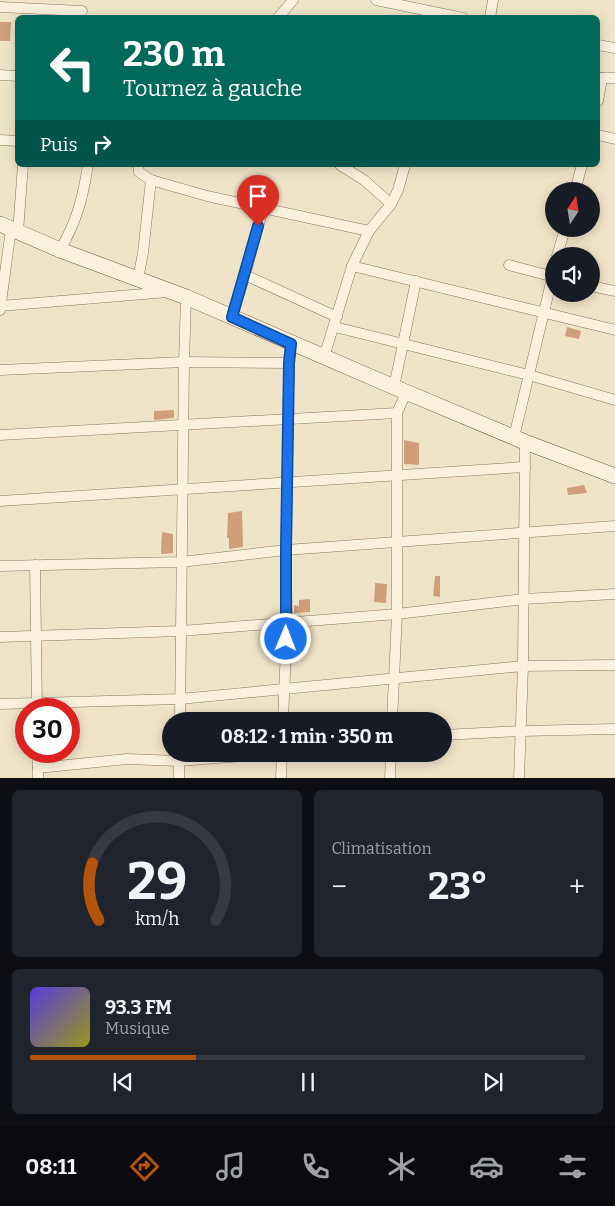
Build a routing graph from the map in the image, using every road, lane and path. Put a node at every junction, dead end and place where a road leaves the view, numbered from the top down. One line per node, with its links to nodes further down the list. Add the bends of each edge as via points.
1 (293, 0): 6 (street)
2 (376, 0): 7 (street)
3 (493, 0): 8 (street)
4 (0, 7): 5 (street)
5 (82, 12)
6 (280, 15)
7 (448, 15)
8 (490, 15)
9 (600, 45): 10 (street)
10 (615, 48)
11 (0, 74): 12 (street)
12 (15, 76)
13 (600, 78): 14 (street)
14 (615, 78)
15 (600, 135): 16 (street)
16 (615, 139)
17 (0, 140): 18 (street)
18 (15, 141)
19 (23, 167): 29 (street)
20 (88, 167): 31 (street, via 78,214)
21 (138, 167): 25 (street, via 139,172)
22 (343, 167): 27 (street, via 364,180)
23 (404, 167): 27 (street)
24 (581, 167): 26 (street)
25 (151, 180): 28 (street); 36 (street)
26 (577, 182)
27 (390, 204): 30 (street)
28 (262, 209): 30 (street); 35 (street)
29 (10, 228): 31 (main road); 42 (street)
30 (369, 231): 32 (street)
31 (60, 250): 36 (main road)
32 (352, 266): 37 (street); 46 (street)
33 (509, 266): 34 (street)
34 (545, 273)
35 (244, 274): 45 (street); 46 (street)
36 (138, 279): 40 (main road)
37 (416, 281): 44 (street); 49 (street)
38 (600, 288): 39 (street)
39 (615, 291)
40 (179, 294): 42 (street); 45 (main road); 51 (street)
41 (546, 302): 44 (street)
42 (0, 306): 43 (street)
43 (0, 310)
44 (544, 312): 47 (street); 54 (street)
45 (232, 317): 48 (main road)
46 (336, 322): 49 (street); 50 (street)
47 (615, 330)
48 (291, 344): 50 (main road); 52 (street)
49 (403, 344): 54 (street); 55 (street)
50 (324, 357): 55 (main road)
51 (184, 362): 52 (street); 53 (street); 59 (street)
52 (289, 363): 58 (street)
53 (0, 370)
54 (528, 375): 56 (street); 61 (street)
55 (400, 390): 57 (street); 61 (main road)
56 (615, 400)
57 (397, 413): 58 (street); 63 (street)
58 (288, 419): 59 (street); 65 (street)
59 (183, 425): 60 (street); 66 (street)
60 (0, 435)
61 (519, 440): 62 (street); 64 (main road)
62 (525, 467): 63 (street); 69 (street)
63 (397, 475): 65 (street); 70 (street)
64 (615, 476)
65 (287, 482): 66 (street); 71 (street)
66 (182, 489): 67 (street); 72 (street)
67 (0, 501)
68 (615, 526): 69 (street)
69 (525, 532): 70 (street); 76 (street)
70 (397, 542): 71 (street); 77 (street)
71 (286, 550): 72 (street); 78 (street)
72 (181, 562): 73 (street); 79 (street)
73 (35, 565): 74 (street); 80 (street)
74 (0, 566)
75 (615, 594): 76 (street)
76 (524, 599): 77 (street); 83 (street)
77 (397, 614): 78 (street); 84 (street)
78 (287, 623): 79 (street); 85 (street)
79 (180, 631): 80 (street); 87 (street)
80 (36, 636): 81 (street); 86 (street)
81 (0, 637)
82 (615, 665): 83 (street)
83 (523, 666): 84 (street); 95 (street)
84 (394, 678): 85 (street); 93 (street)
85 (284, 690): 87 (street); 92 (street)
86 (37, 698)
87 (180, 699): 89 (street); 91 (street)
88 (0, 704): 90 (street)
89 (80, 704)
90 (15, 705)
91 (180, 712)
92 (283, 712)
93 (392, 712)
94 (615, 729): 95 (street)
95 (521, 731): 96 (street); 105 (street)
96 (452, 735)
97 (162, 758): 101 (street, via 127,759)
98 (179, 762): 102 (street)
99 (282, 762): 103 (street)
100 (391, 762): 104 (street)
101 (38, 773)
102 (179, 778)
103 (281, 778)
104 (390, 778)
105 (519, 778)

